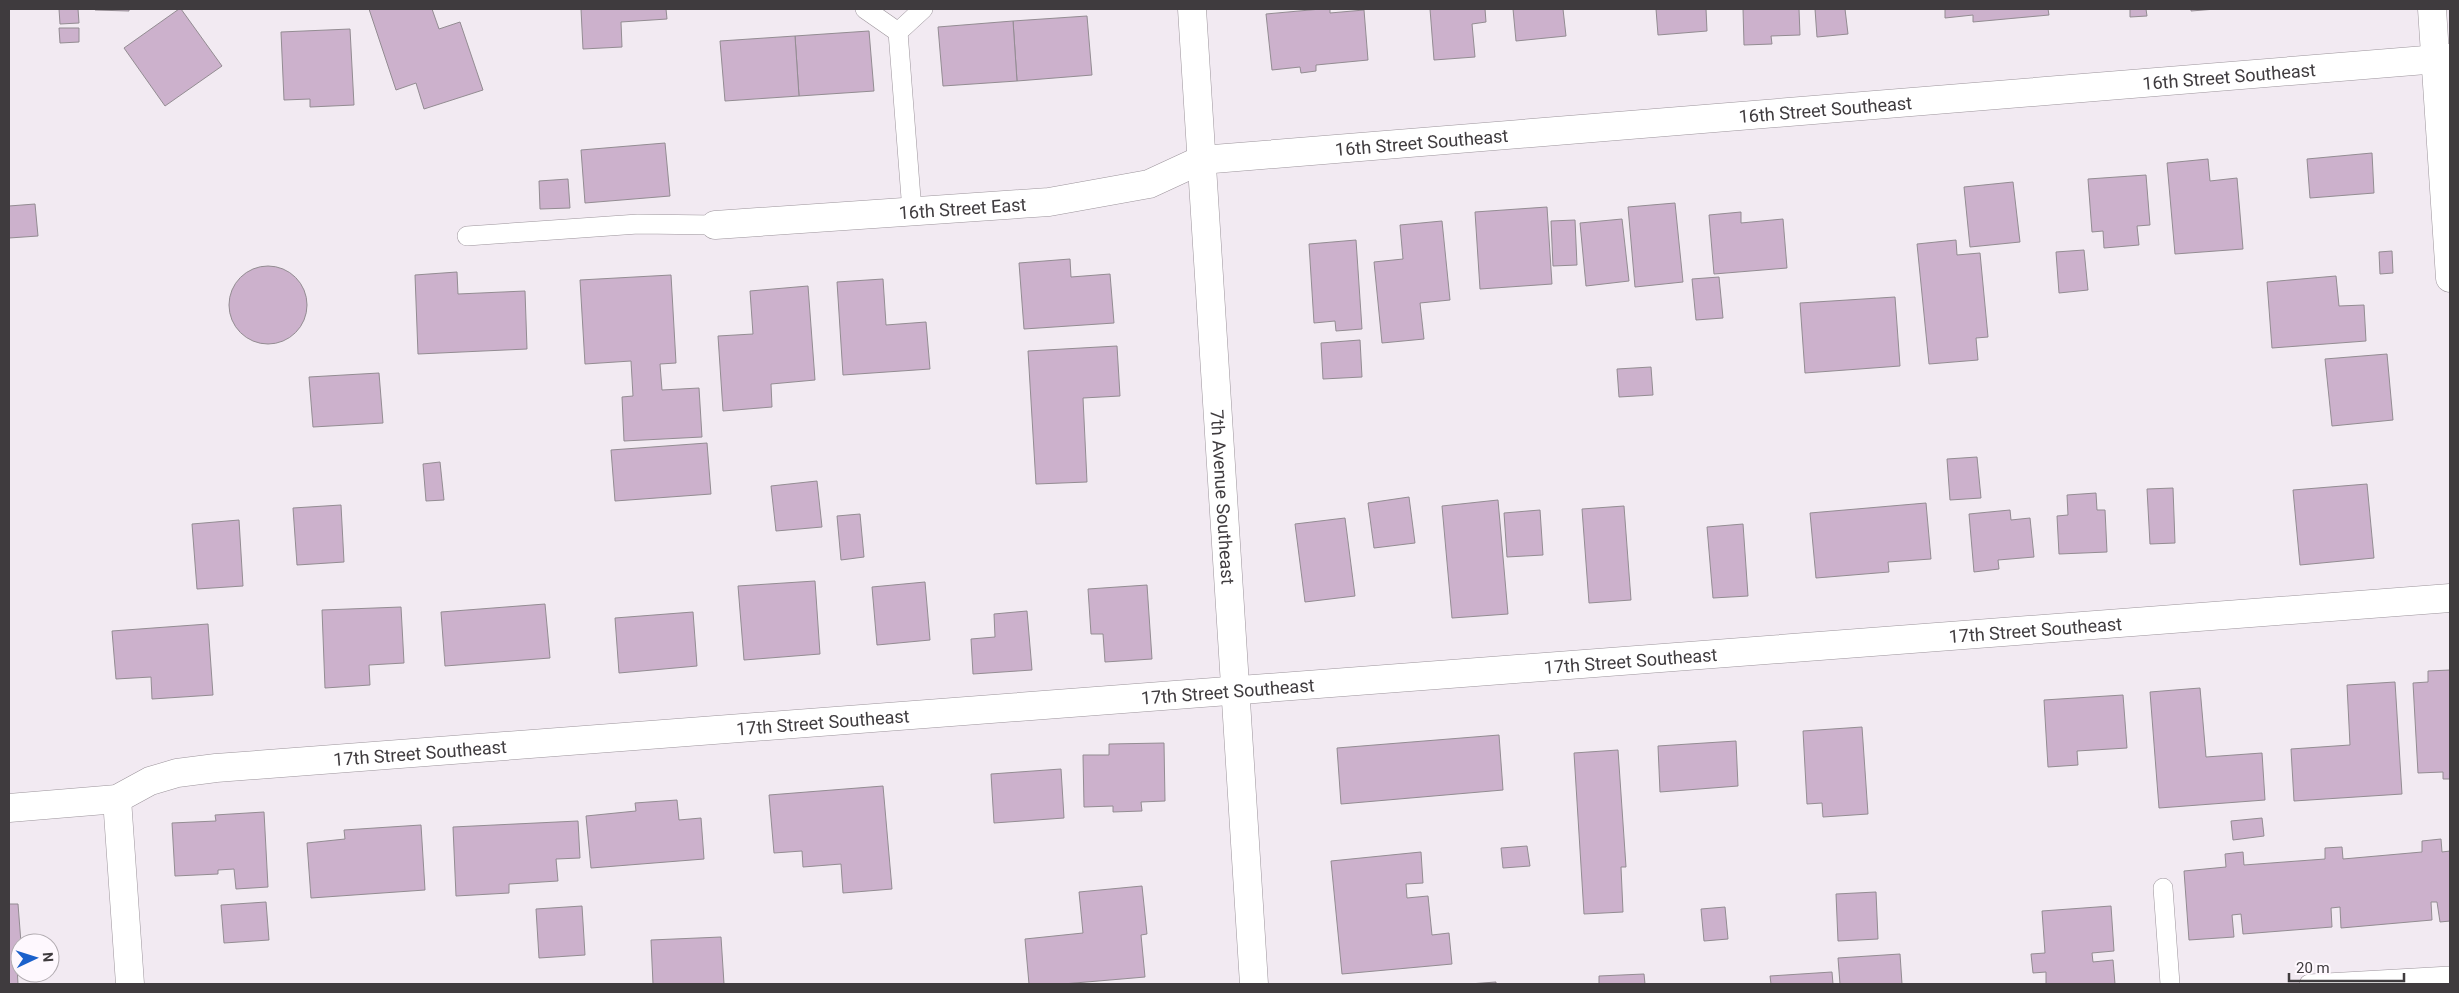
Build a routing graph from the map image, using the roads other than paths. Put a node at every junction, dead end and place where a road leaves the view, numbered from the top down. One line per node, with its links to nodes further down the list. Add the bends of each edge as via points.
1 (865, 9): 5 (lane)
2 (923, 9): 5 (lane)
3 (1192, 9): 7 (street, 7th Avenue Southeast)
4 (2432, 9): 6 (street)
5 (898, 32): 8 (lane)
6 (2442, 59): 7 (street, 16th Street Southeast); 11 (street)
7 (1201, 160): 8 (street, 16th Street East, via 1149,184 1049,202); 13 (street, 7th Avenue Southeast)
8 (912, 211): 9 (street, 16th Street East)
9 (715, 225): 10 (lane, via 638,224)
10 (467, 236)
11 (2450, 278)
12 (2450, 598): 13 (street, 17th Street Southeast)
13 (1235, 690): 14 (street, 17th Street Southeast, via 216,768 177,773 150,781); 19 (street, 7th Avenue Southeast)
14 (117, 799): 15 (street, 17th Street Southeast); 18 (street)
15 (9, 808)
16 (2163, 888): 20 (lane)
17 (2450, 976): 21 (lane)
18 (130, 984)
19 (1254, 984)
20 (2170, 984)
21 (2309, 984)

